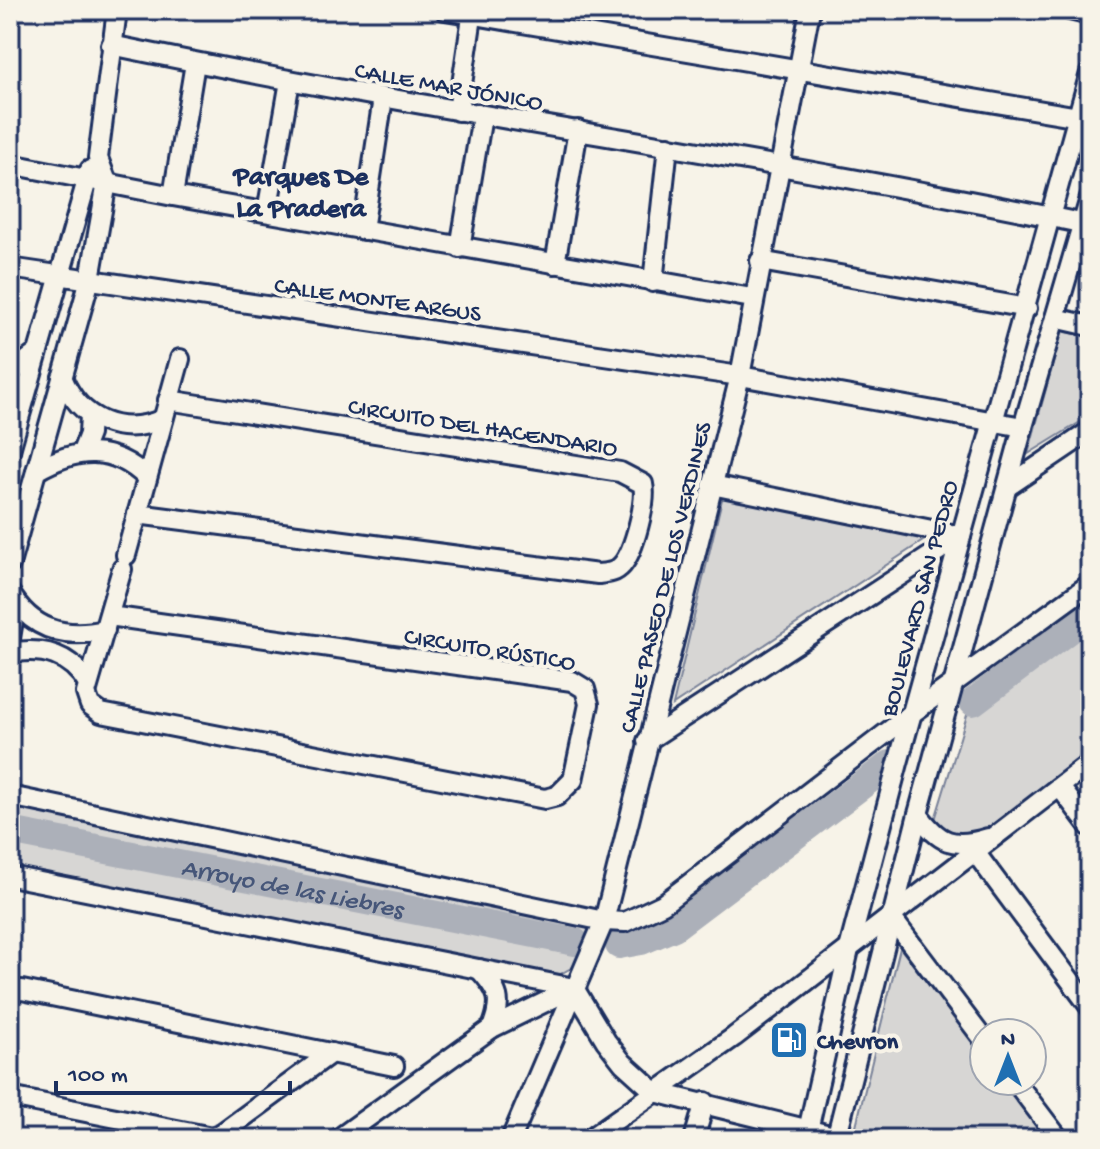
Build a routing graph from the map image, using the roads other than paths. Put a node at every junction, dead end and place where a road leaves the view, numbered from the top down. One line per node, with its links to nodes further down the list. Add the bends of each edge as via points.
1 (117, 10): 7 (street)
2 (445, 10): 5 (street)
3 (810, 10): 9 (street, CALLE PASEO DE LOS VERDINES)
4 (1070, 10): 6 (street)
5 (473, 12): 9 (street); 13 (street)
6 (1090, 15)
7 (111, 45): 8 (street, CALLE MAR JÓNICO); 18 (street)
8 (195, 63): 11 (street, CALLE MAR JÓNICO); 23 (street)
9 (800, 68): 15 (street); 20 (street, CALLE PASEO DE LOS VERDINES)
10 (1090, 73): 15 (street, BOULEVARD SAN PEDRO)
11 (290, 81): 12 (street, CALLE MAR JÓNICO); 25 (street)
12 (383, 98): 13 (street, CALLE MAR JÓNICO); 28 (street)
13 (458, 111): 14 (street, CALLE MAR JÓNICO)
14 (482, 116): 16 (street, CALLE MAR JÓNICO); 29 (street)
15 (1079, 117): 26 (street, BOULEVARD SAN PEDRO)
16 (578, 130): 17 (street, CALLE MAR JÓNICO); 31 (street)
17 (668, 146): 20 (street, CALLE MAR JÓNICO); 35 (street)
18 (98, 158): 21 (street); 22 (street)
19 (10, 164): 21 (street)
20 (781, 165): 26 (street, CALLE MAR JÓNICO); 30 (street, CALLE PASEO DE LOS VERDINES)
21 (85, 178): 22 (street); 33 (street)
22 (107, 182): 23 (street); 34 (street)
23 (173, 196): 25 (street)
24 (1090, 198): 27 (street)
25 (267, 212): 28 (street)
26 (1053, 215): 27 (street, CALLE MAR JÓNICO); 37 (street, BOULEVARD SAN PEDRO)
27 (1086, 224): 38 (street)
28 (363, 230): 29 (street)
29 (460, 248): 31 (street)
30 (760, 261): 36 (street, CALLE PASEO DE LOS VERDINES); 37 (street)
31 (555, 264): 35 (street)
32 (10, 268): 33 (street, CALLE MONTE ARGUS)
33 (59, 274): 34 (street, CALLE MONTE ARGUS); 40 (street)
34 (90, 279): 43 (street, CALLE MONTE ARGUS); 44 (street)
35 (653, 282): 36 (street)
36 (752, 298): 43 (street, CALLE PASEO DE LOS VERDINES)
37 (1027, 308): 48 (street, BOULEVARD SAN PEDRO)
38 (1055, 318): 39 (street); 49 (street)
39 (1090, 326)
40 (37, 353): 42 (street); 51 (street)
41 (180, 359): 45 (street)
42 (10, 373)
43 (740, 376): 48 (street, CALLE MONTE ARGUS); 55 (street, CALLE PASEO DE LOS VERDINES)
44 (62, 377): 46 (street); 53 (street)
45 (168, 400): 47 (street); 57 (street, CIRCUITO DEL HACENDARIO, via 620,472 643,484 644,504 622,566 598,574)
46 (90, 415): 47 (street, via 130,428); 52 (street)
47 (163, 419): 54 (street)
48 (992, 420): 49 (street, CALLE MONTE ARGUS); 58 (street, BOULEVARD SAN PEDRO)
49 (1023, 427): 56 (street)
50 (1090, 431): 56 (street)
51 (10, 450)
52 (82, 452): 53 (street); 54 (street, via 118,456)
53 (36, 471): 59 (street)
54 (147, 478): 57 (street)
55 (712, 485): 58 (street); 68 (street, CALLE PASEO DE LOS VERDINES)
56 (1007, 487): 66 (street)
57 (137, 514): 62 (street)
58 (961, 536): 67 (street, BOULEVARD SAN PEDRO); 68 (street)
59 (10, 564)
60 (1090, 584): 66 (street)
61 (13, 598): 62 (street, CIRCUITO RÚSTICO, via 52,632 78,634); 63 (street, CIRCUITO RÚSTICO)
62 (107, 623): 65 (street); 65 (street, CIRCUITO RÚSTICO, via 572,681 585,689 589,704 573,780 557,796 545,799 101,713 90,705)
63 (10, 638)
64 (10, 653): 65 (street, CIRCUITO RÚSTICO, via 62,656)
65 (88, 684)
66 (952, 690): 67 (street); 72 (street)
67 (909, 720): 78 (street, via 663,904); 79 (street, BOULEVARD SAN PEDRO)
68 (647, 741): 78 (street, CALLE PASEO DE LOS VERDINES)
69 (1090, 763): 70 (street)
70 (1060, 787): 73 (street); 74 (street)
71 (10, 796): 78 (street)
72 (918, 814): 74 (street, via 934,836 948,841 968,844); 77 (street)
73 (1090, 827)
74 (998, 835): 75 (street)
75 (975, 852): 77 (street); 83 (street)
76 (10, 876): 80 (street)
77 (891, 917): 79 (street); 84 (street); 93 (street)
78 (601, 929): 81 (street, CALLE PASEO DE LOS VERDINES)
79 (850, 945): 88 (street); 92 (street, BOULEVARD SAN PEDRO)
80 (479, 969): 81 (street); 85 (street, via 500,994)
81 (574, 988): 85 (street); 88 (street, via 623,1063); 95 (street, CALLE PASEO DE LOS VERDINES)
82 (10, 991): 86 (street)
83 (1090, 1007)
84 (968, 1019)
85 (492, 1028): 94 (street)
86 (331, 1053): 87 (street); 89 (street, via 212,1137)
87 (394, 1066)
88 (655, 1092): 91 (street); 96 (street)
89 (10, 1097)
90 (1027, 1097): 98 (street)
91 (705, 1102): 92 (street); 97 (street)
92 (808, 1134): 93 (street)
93 (840, 1138)
94 (338, 1139)
95 (511, 1139)
96 (589, 1139)
97 (694, 1139)
98 (1059, 1139)

